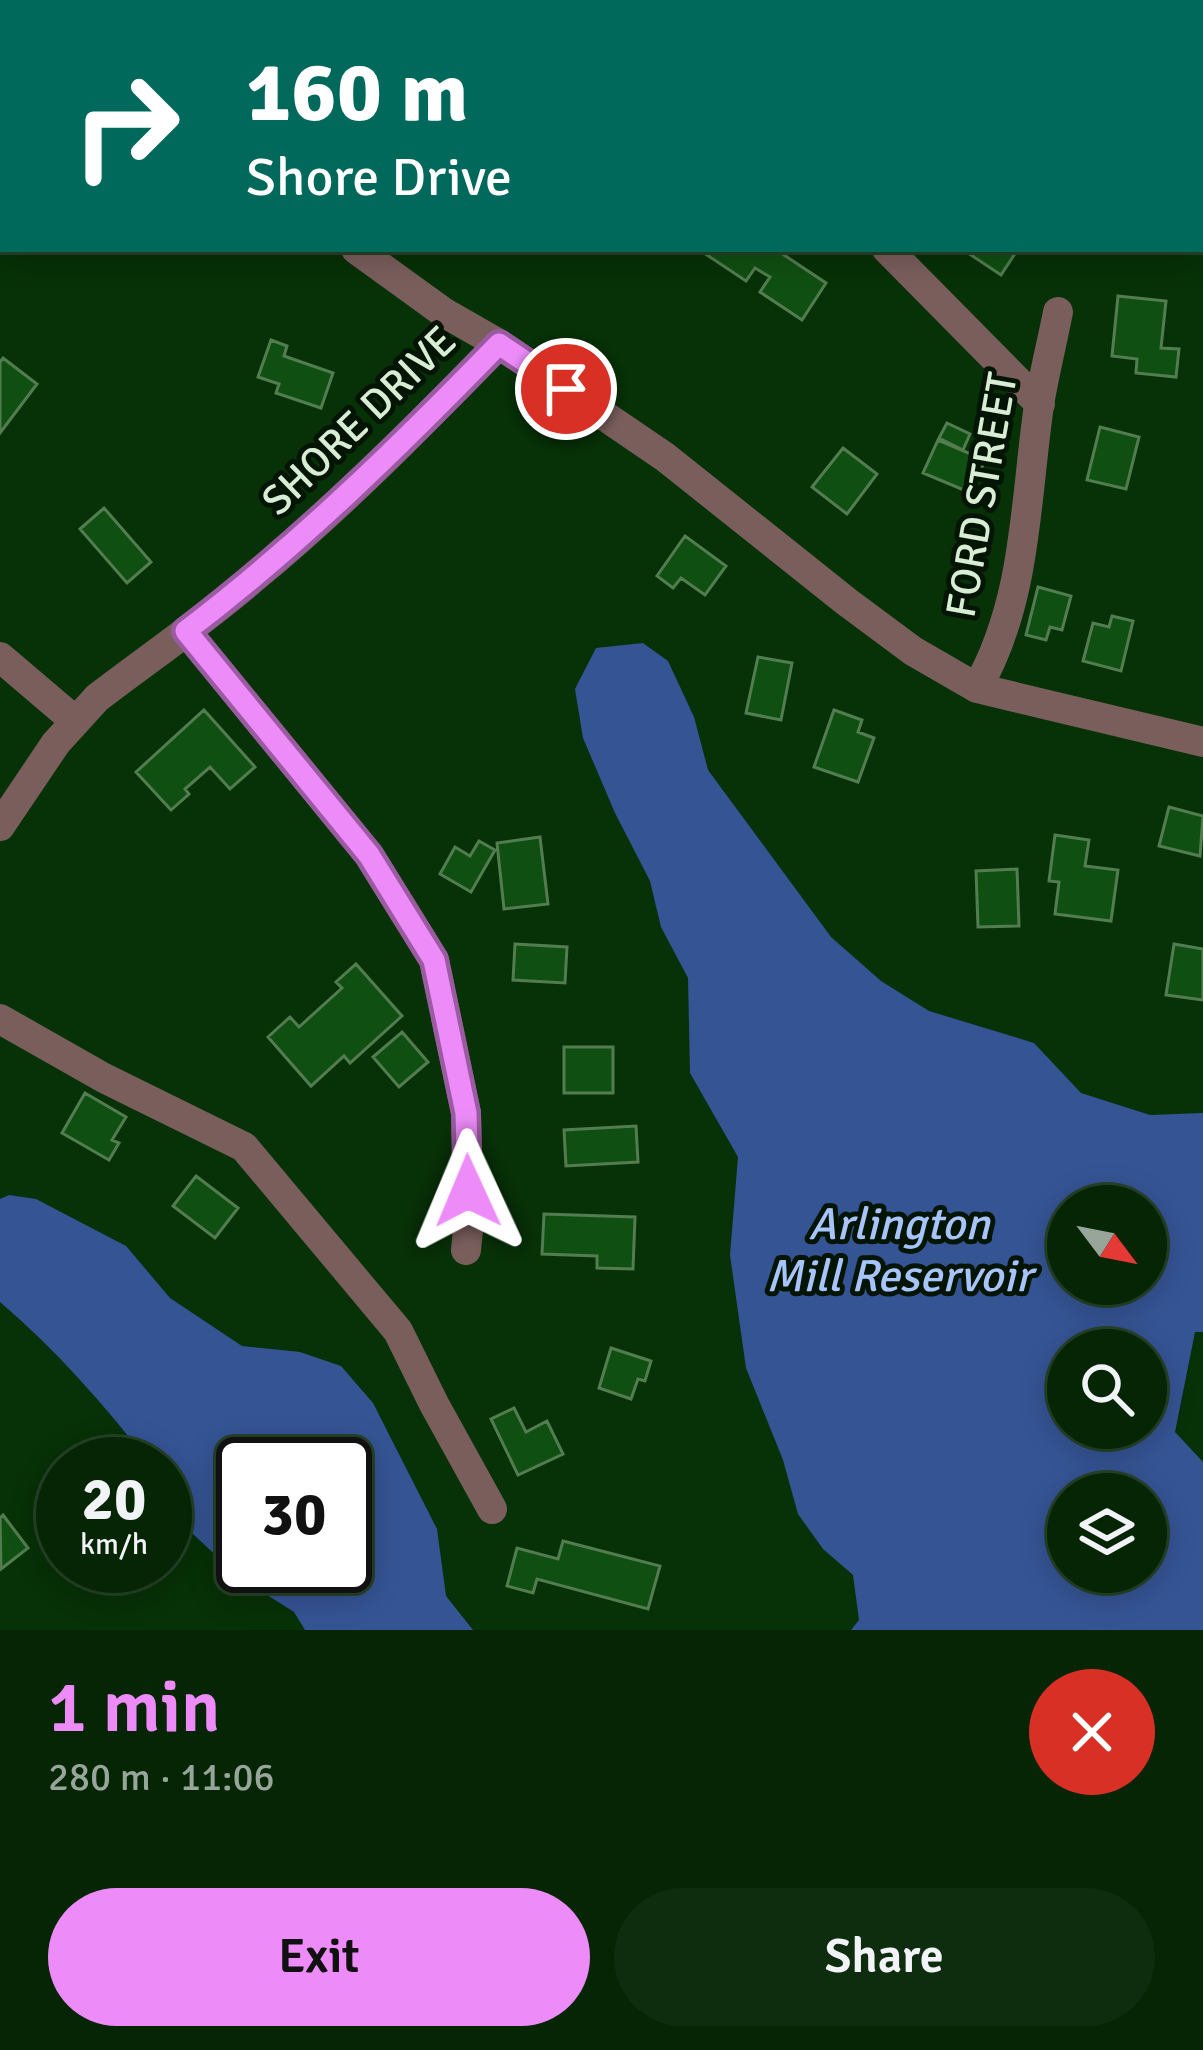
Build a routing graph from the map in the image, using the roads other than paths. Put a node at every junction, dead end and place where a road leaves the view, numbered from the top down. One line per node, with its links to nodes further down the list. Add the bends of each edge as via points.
1 (360, 252): 4 (street)
2 (890, 252): 5 (street)
3 (1058, 312): 5 (street, FORD STREET)
4 (499, 344): 6 (street, SHORE DRIVE, via 312,527); 8 (street, SHORE DRIVE, via 665,457 913,652)
5 (1040, 404): 8 (street, FORD STREET, via 1012,598)
6 (186, 631): 9 (street, SHORE DRIVE); 13 (street, via 369,855 434,960 466,1113)
7 (0, 657): 9 (street)
8 (976, 688): 10 (street, SHORE DRIVE)
9 (74, 720): 11 (street, SHORE DRIVE)
10 (1203, 742)
11 (0, 826)
12 (0, 1019): 14 (street, via 244,1148 398,1330)
13 (466, 1250)
14 (492, 1509)

